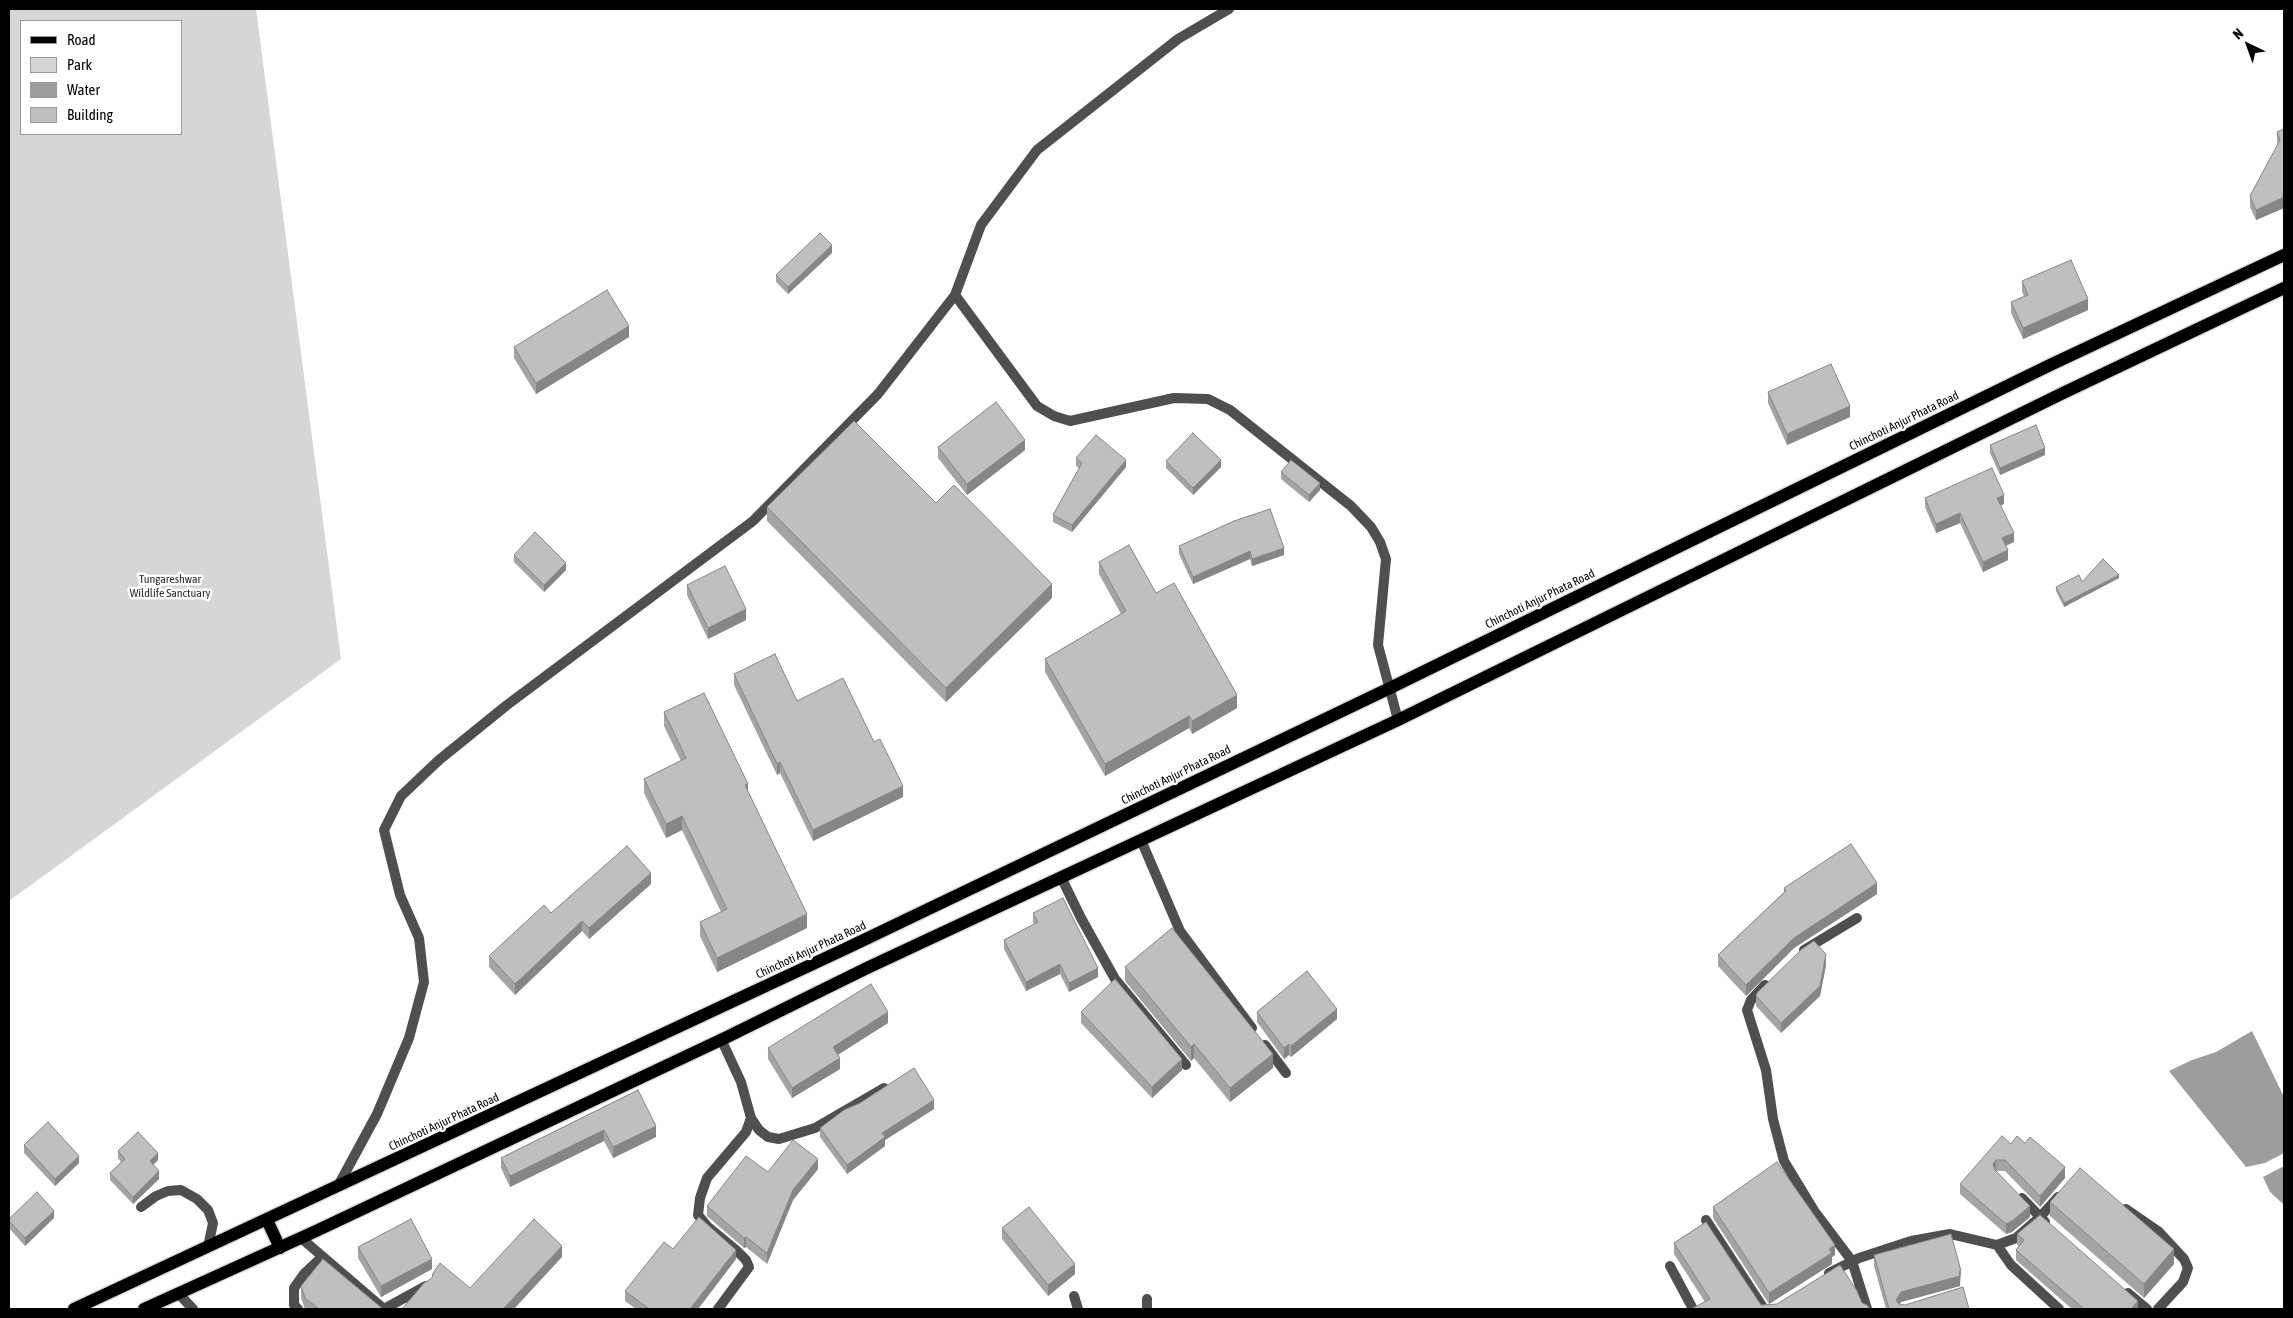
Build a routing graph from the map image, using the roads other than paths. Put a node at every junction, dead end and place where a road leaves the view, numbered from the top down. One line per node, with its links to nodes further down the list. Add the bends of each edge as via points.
1 (1229, 9): 4 (street, via 1178,39 1037,150 982,225)
2 (2284, 254): 5 (main road, Chinchoti Anjur Phata Road)
3 (2284, 288): 6 (main road)
4 (955, 295): 5 (street, via 1037,406 1054,416 1070,421 1174,398 1208,398 1230,410 1351,506 1371,527 1386,559 1378,644); 17 (street, via 878,394 753,521 507,705 439,760 401,796 384,830 400,895 419,938 424,982 409,1038 377,1114)
5 (1390, 688): 6 (street); 17 (main road, Chinchoti Anjur Phata Road, via 847,948)
6 (1398, 720): 7 (main road)
7 (1141, 840): 8 (main road); 14 (street, via 1180,931)
8 (1061, 877): 12 (main road); 13 (street, via 1115,980)
9 (1857, 918): 10 (street)
10 (1798, 954)
11 (1774, 977): 31 (street, via 1751,1000 1747,1010 1766,1070 1772,1119 1784,1161 1815,1212)
12 (721, 1039): 16 (street, via 741,1082); 26 (main road)
13 (1186, 1065)
14 (1286, 1073)
15 (890, 1085): 16 (street, via 815,1128 779,1139 758,1130)
16 (751, 1118): 43 (street, via 746,1132 707,1178 700,1198 698,1215 702,1222 736,1250 749,1268)
17 (338, 1186): 23 (main road, Chinchoti Anjur Phata Road)
18 (2066, 1187): 22 (street)
19 (2014, 1190): 22 (street)
20 (141, 1207): 28 (street, via 168,1191 181,1190 197,1198 214,1223)
21 (2126, 1209): 50 (street, via 2158,1231 2184,1259 2188,1268 2182,1282)
22 (2040, 1217): 25 (street); 27 (street, via 2016,1238)
23 (267, 1220): 28 (main road, Chinchoti Anjur Phata Road); 29 (main road)
24 (1706, 1220): 46 (street)
25 (2054, 1230)
26 (301, 1238): 29 (main road); 30 (street)
27 (1997, 1245): 31 (street, via 1950,1234 1910,1241); 48 (street, via 2011,1264)
28 (208, 1247): 38 (main road, Chinchoti Anjur Phata Road)
29 (280, 1248): 36 (main road)
30 (322, 1256): 41 (street, via 294,1288 294,1305); 42 (street)
31 (1852, 1261): 33 (street); 47 (street)
32 (1670, 1266): 45 (street)
33 (1818, 1279)
34 (2118, 1285): 49 (street)
35 (426, 1286): 42 (street)
36 (178, 1293): 39 (main road); 40 (street)
37 (1074, 1296): 44 (street)
38 (74, 1309)
39 (144, 1309)
40 (193, 1309)
41 (298, 1309)
42 (384, 1309)
43 (718, 1309)
44 (1078, 1309)
45 (1692, 1309)
46 (1764, 1309)
47 (1868, 1309)
48 (2058, 1309)
49 (2147, 1309)
50 (2158, 1309)

